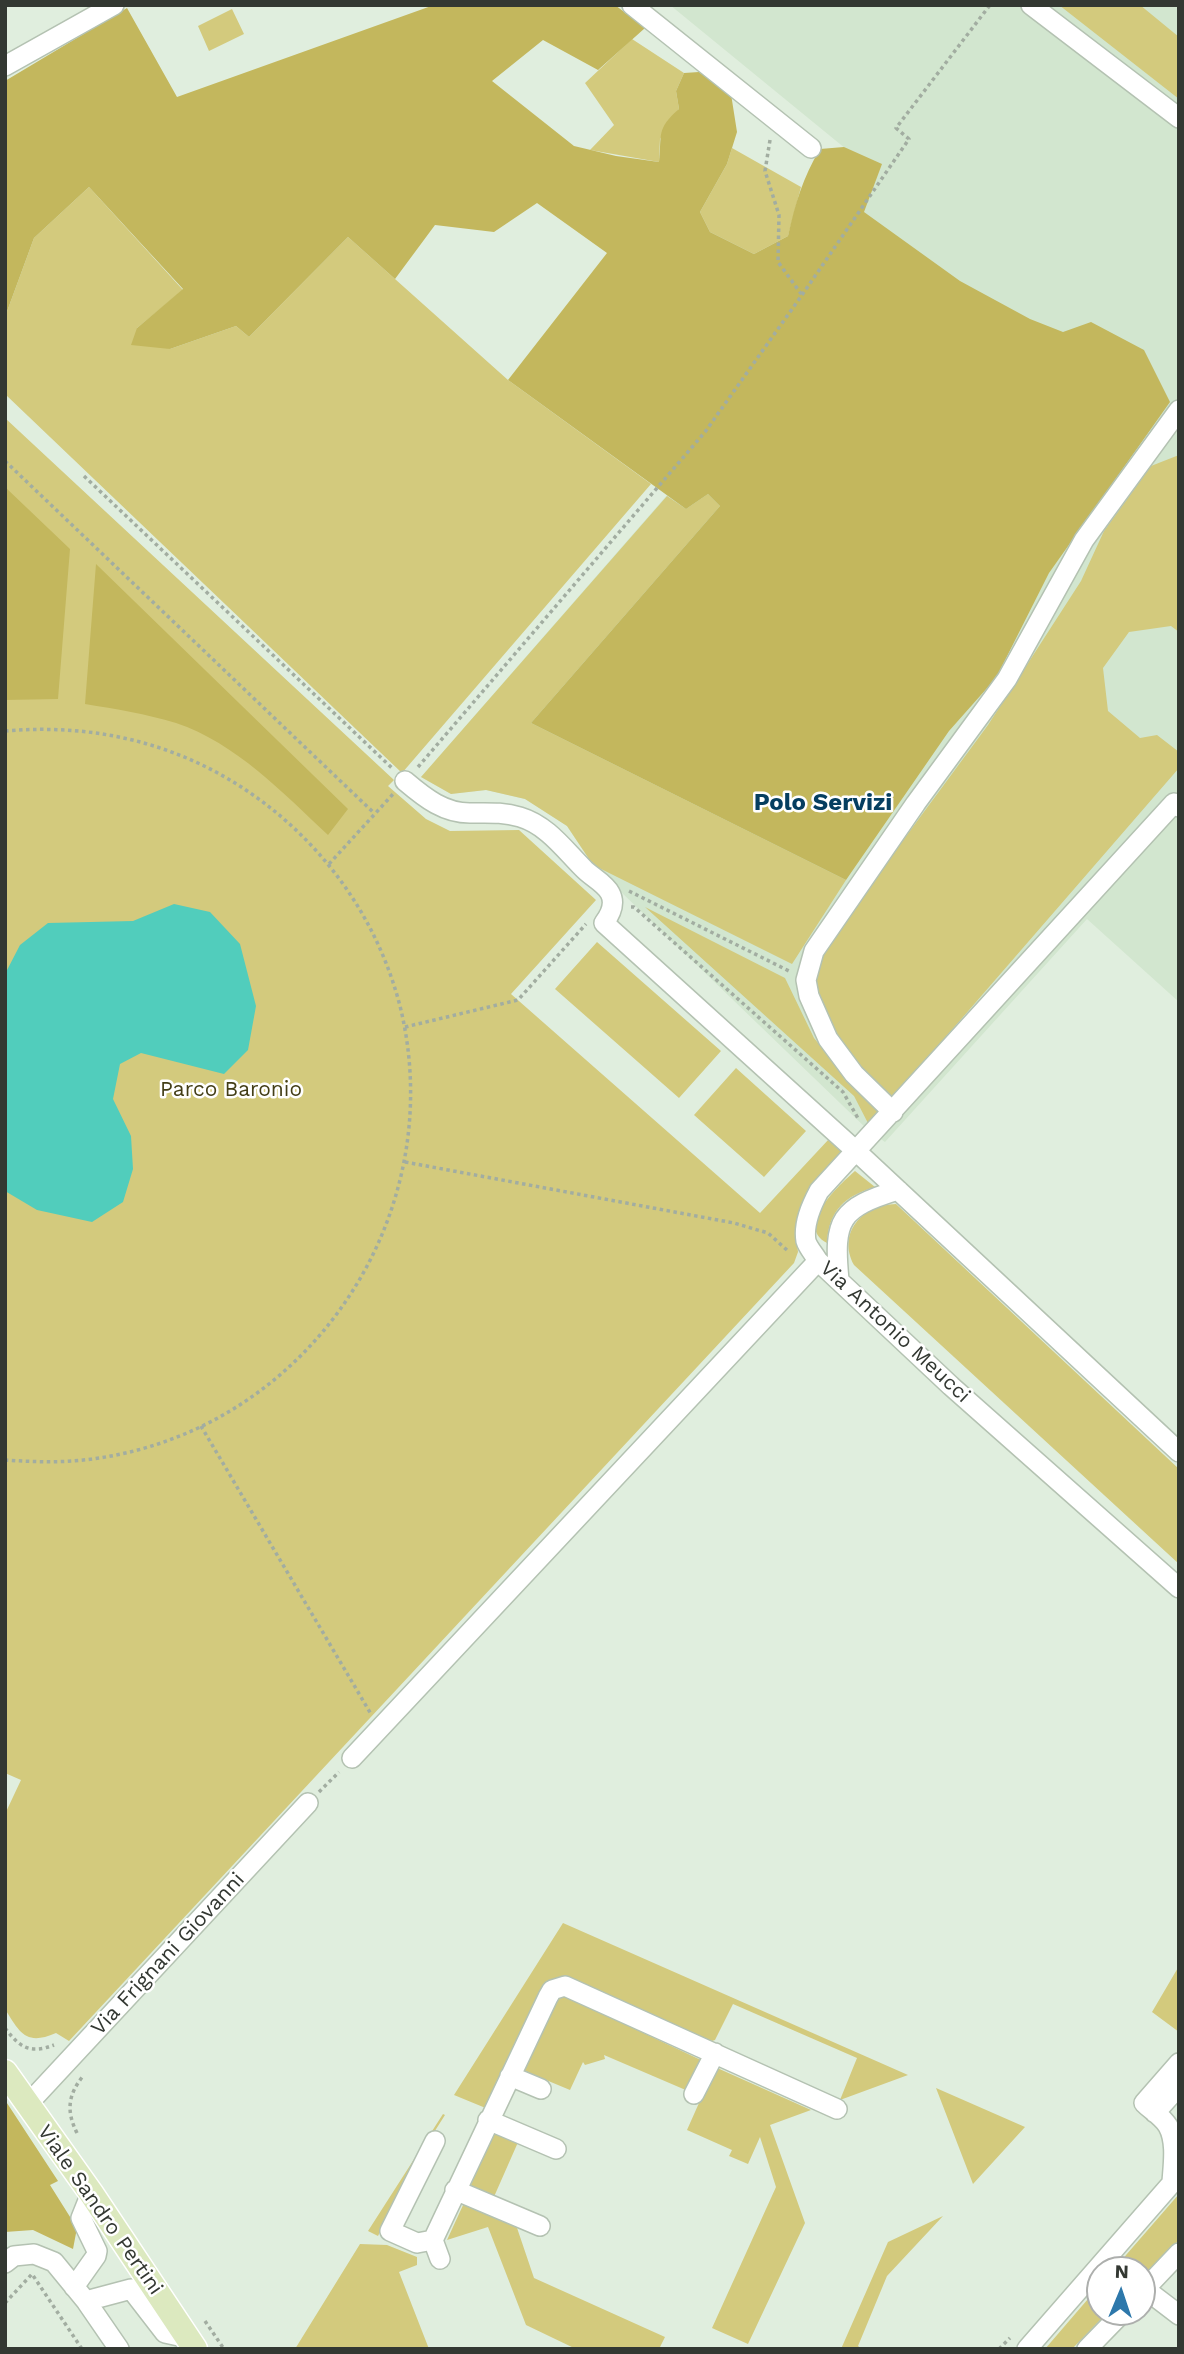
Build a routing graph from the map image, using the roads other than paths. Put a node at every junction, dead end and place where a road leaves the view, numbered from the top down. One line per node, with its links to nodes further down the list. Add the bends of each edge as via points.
1 (114, 5): 4 (street)
2 (632, 5): 6 (street)
3 (1031, 5): 5 (street)
4 (5, 66)
5 (1179, 118)
6 (811, 148)
7 (1179, 410): 10 (street, via 1084,540 1007,679 814,951 806,980 828,1039 854,1074)
8 (405, 781): 11 (street, via 429,801 450,810 522,817 546,830 610,892 611,914 604,923)
9 (1179, 807): 10 (street, Via Antonio Meucci, via 1174,803)
10 (893, 1112): 11 (street, Via Antonio Meucci)
11 (856, 1152): 12 (street); 13 (street, Via Antonio Meucci, via 819,1191 811,1207 806,1242)
12 (898, 1190): 14 (street, via 853,1208 842,1222 837,1237); 15 (street)
13 (818, 1261): 14 (street, Via Antonio Meucci); 17 (street)
14 (839, 1280): 16 (street, Via Antonio Meucci)
15 (1179, 1452)
16 (1179, 1588)
17 (352, 1758)
18 (308, 1803): 26 (street, Via Frignani Giovanni)
19 (715, 2053): 22 (street, via 565,1986 552,1990); 25 (street); 27 (street)
20 (1179, 2063): 28 (street, via 1144,2103)
21 (5, 2072): 26 (main road, Viale Sandro Pertini)
22 (510, 2076): 24 (street); 29 (street)
23 (1179, 2086): 28 (street)
24 (541, 2089)
25 (694, 2094)
26 (27, 2105): 34 (main road, Viale Sandro Pertini)
27 (837, 2109)
28 (1167, 2116): 32 (street)
29 (488, 2120): 31 (street); 33 (street)
30 (435, 2141): 33 (street, via 390,2231 436,2249)
31 (556, 2150)
32 (1175, 2178): 45 (street)
33 (455, 2190): 35 (street)
34 (91, 2193): 39 (street, via 81,2218 97,2251); 43 (main road, Viale Sandro Pertini)
35 (540, 2226)
36 (1179, 2253): 38 (street)
37 (5, 2263): 39 (street, via 14,2256 34,2254 54,2262)
38 (1156, 2277)
39 (80, 2294): 43 (street, via 131,2290 165,2333); 44 (street)
40 (1156, 2300): 41 (street)
41 (1179, 2315)
42 (1109, 2326): 46 (street)
43 (191, 2343)
44 (119, 2349)
45 (1027, 2349)
46 (1087, 2349)

